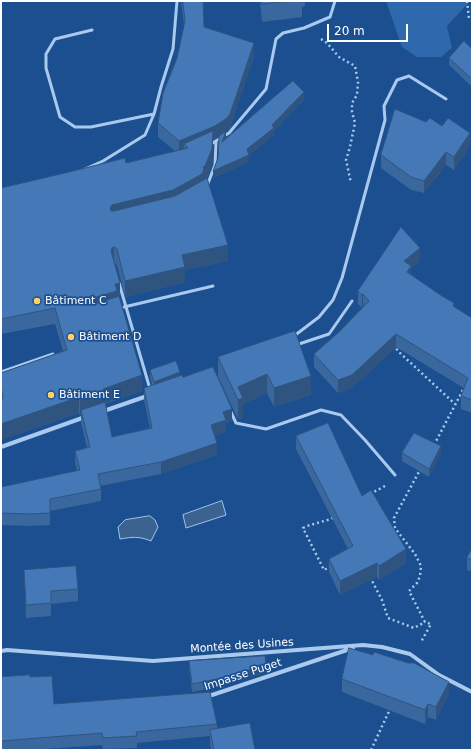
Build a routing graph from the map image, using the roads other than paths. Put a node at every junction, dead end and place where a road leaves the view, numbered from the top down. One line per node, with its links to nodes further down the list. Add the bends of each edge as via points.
1 (177, 1): 5 (lane, via 173,49)
2 (335, 1): 6 (lane, via 330,17 304,28 283,32 276,39 266,89 229,133)
3 (92, 30): 5 (lane, via 55,39 46,54 46,68 60,117 75,127 91,127)
4 (446, 99): 15 (lane, via 409,76 397,80 384,106 385,120 342,278 333,300 319,317)
5 (154, 114): 8 (lane, via 145,135 103,161)
6 (216, 142): 7 (lane); 9 (lane, via 215,165)
7 (209, 145)
8 (79, 172)
9 (204, 192)
10 (118, 279): 13 (lane)
11 (213, 286): 13 (lane)
12 (352, 301): 16 (lane, via 329,334)
13 (125, 307): 14 (lane); 19 (lane)
14 (118, 309)
15 (288, 340)
16 (295, 345)
17 (53, 354): 18 (lane)
18 (1, 372)
19 (154, 393): 21 (street)
20 (229, 409): 24 (lane, via 236,423 266,430 321,410 341,414)
21 (94, 414)
22 (87, 417): 23 (street)
23 (1, 447)
24 (394, 475)
25 (363, 645): 26 (street, Montée des Usines, via 153,661); 27 (street, Montée des Usines, via 410,654 439,675); 28 (street, Impasse Puget)
26 (1, 651)
27 (472, 692)
28 (203, 698)

